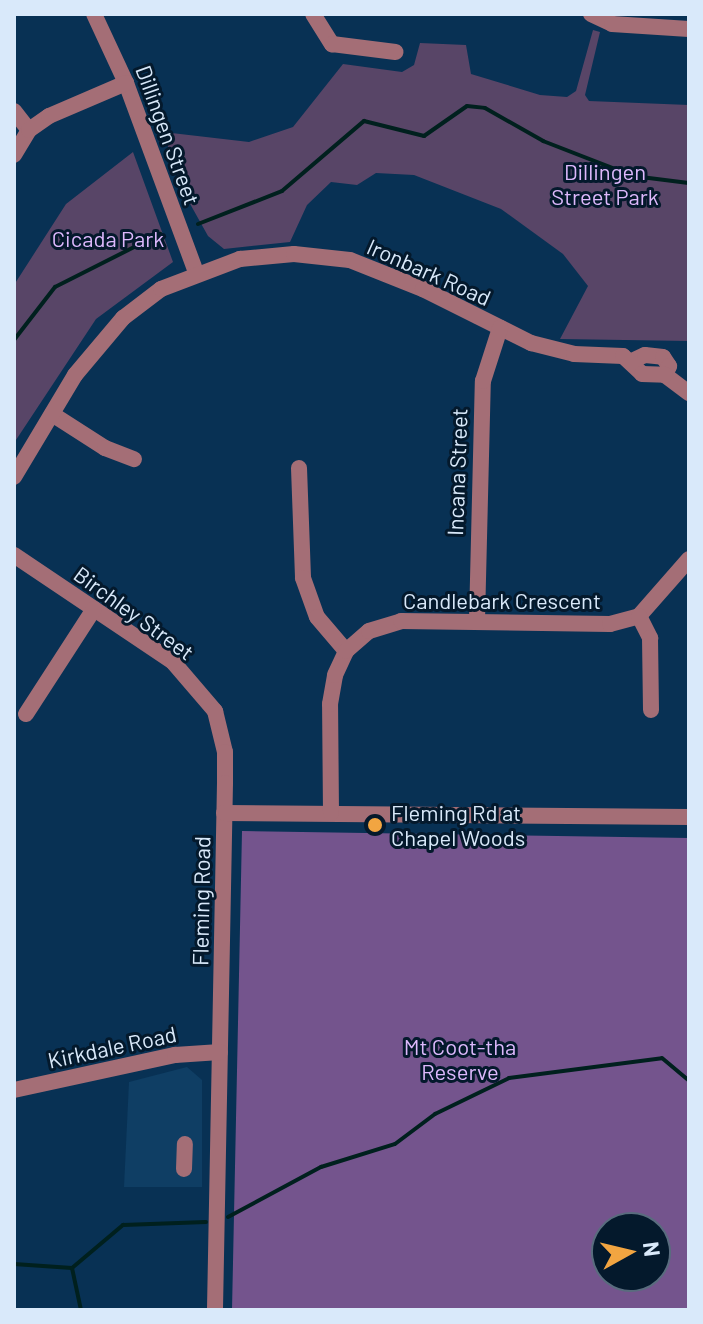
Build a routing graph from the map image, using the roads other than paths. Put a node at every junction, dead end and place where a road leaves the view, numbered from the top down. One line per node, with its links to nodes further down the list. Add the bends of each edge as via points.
1 (94, 14): 6 (street, Dillingen Street)
2 (313, 14): 5 (street, via 332,44)
3 (591, 14): 4 (street, via 612,24)
4 (689, 29)
5 (395, 52)
6 (126, 83): 8 (street, via 71,103); 10 (street, Dillingen Street)
7 (14, 111): 8 (street)
8 (29, 130): 9 (street)
9 (14, 155)
10 (196, 272): 11 (street, Ironbark Road, via 265,255 350,260); 13 (street, Ironbark Road, via 161,289 123,318 96,346)
11 (500, 328): 12 (street, Ironbark Road, via 550,349 612,354 632,361 645,355 663,357 669,366 665,375); 21 (street, Incana Street, via 483,381)
12 (689, 393)
13 (52, 414): 14 (street, via 105,448); 16 (street, Ironbark Road)
14 (134, 459)
15 (299, 468): 22 (street, via 303,578 317,617)
16 (14, 477)
17 (14, 555): 19 (street, Birchley Street)
18 (689, 559): 20 (street)
19 (94, 609): 24 (street); 25 (street, Birchley Street, via 173,662 215,711 225,752)
20 (639, 616): 21 (street, Candlebark Crescent, via 610,624); 23 (street, via 650,638)
21 (477, 620): 22 (street, Candlebark Crescent, via 401,621 369,631)
22 (346, 651): 26 (street, via 330,704)
23 (651, 710)
24 (26, 714)
25 (224, 813): 26 (street, Fleming Road); 28 (street, Fleming Road)
26 (331, 813): 27 (street, Fleming Road)
27 (689, 817)
28 (220, 1052): 29 (street, Kirkdale Road, via 175,1055); 32 (street, Fleming Road)
29 (14, 1090)
30 (185, 1144): 31 (street)
31 (184, 1169)
32 (215, 1310)

